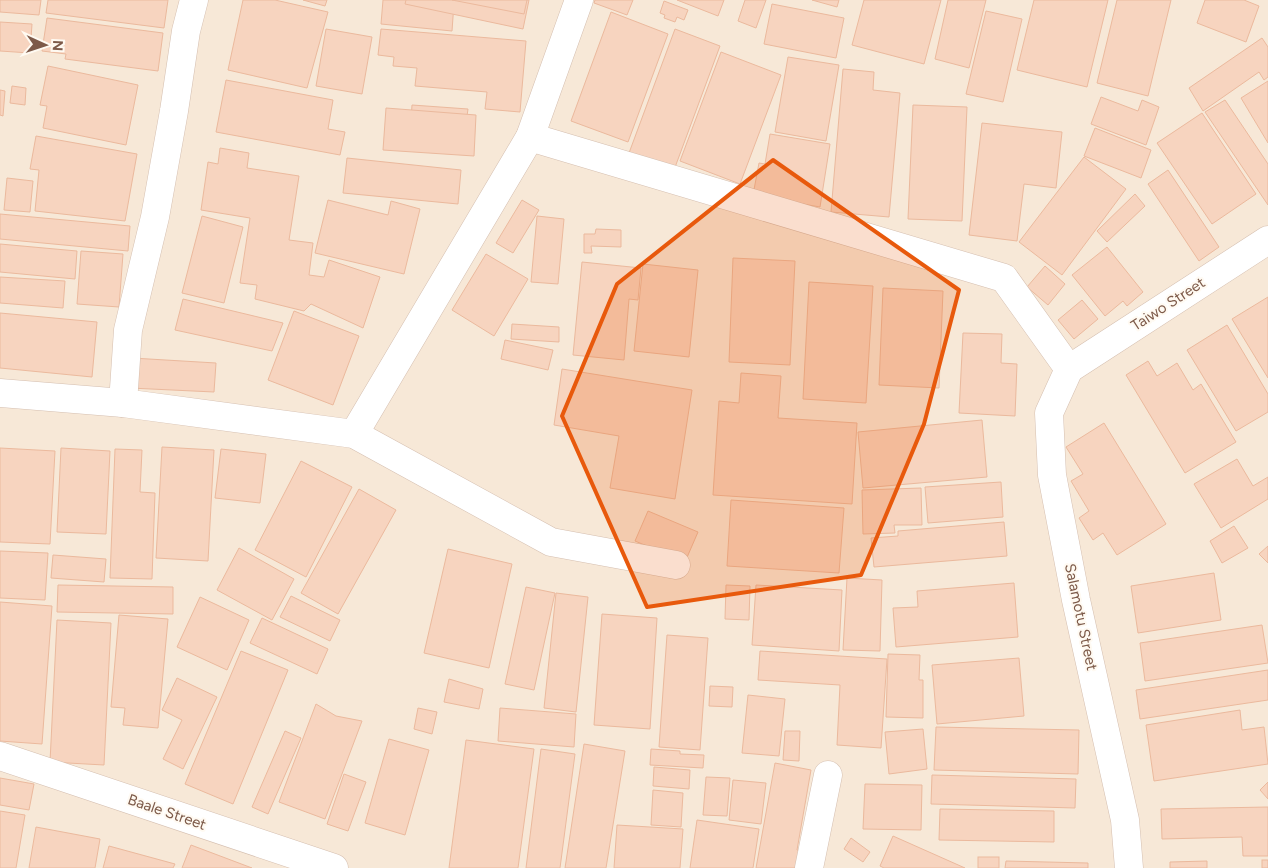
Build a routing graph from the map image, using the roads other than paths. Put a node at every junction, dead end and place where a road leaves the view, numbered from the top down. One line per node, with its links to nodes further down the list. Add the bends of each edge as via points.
1 (194, 0): 7 (street, via 155,217 128,330)
2 (579, 0): 3 (street)
3 (530, 137): 5 (street, via 1004,278); 8 (street)
4 (1268, 240): 5 (street, Taiwo Street)
5 (1068, 368): 14 (street, Salamotu Street, via 1049,413 1052,475 1125,820)
6 (0, 393): 7 (street)
7 (123, 402): 8 (street)
8 (354, 434): 9 (street, via 551,542)
9 (676, 565)
10 (0, 756): 12 (street, Baale Street)
11 (828, 775): 13 (street)
12 (334, 868)
13 (809, 868)
14 (1129, 868)

